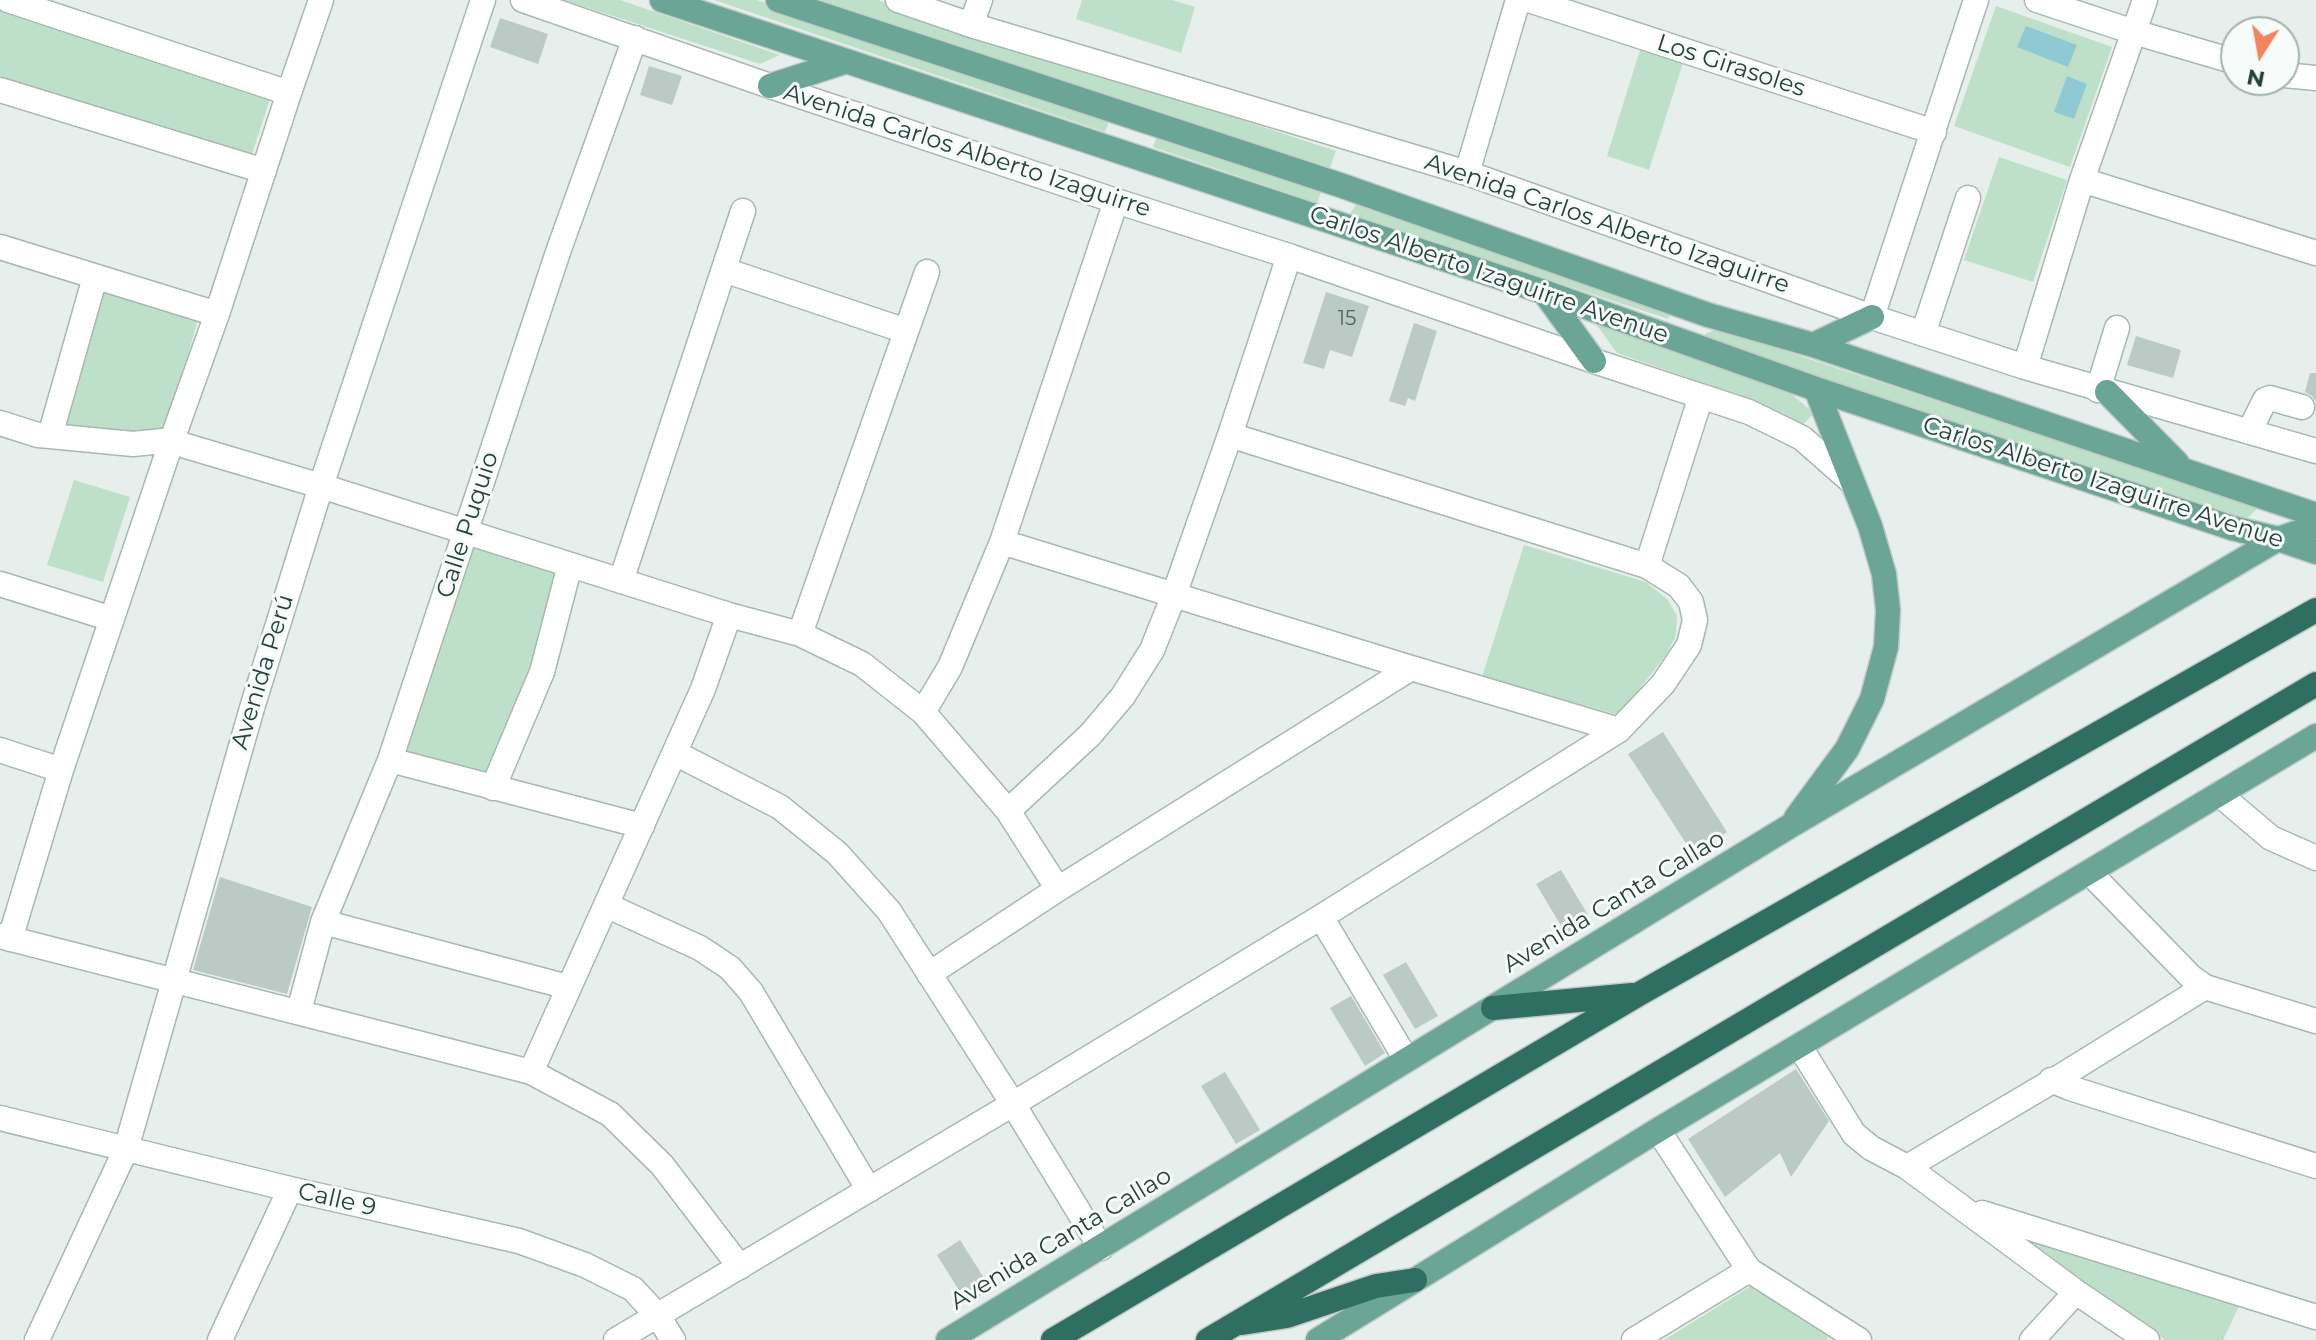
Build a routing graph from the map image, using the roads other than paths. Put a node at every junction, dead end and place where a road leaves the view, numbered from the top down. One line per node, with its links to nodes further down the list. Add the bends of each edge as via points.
1 (8, 0): 21 (street)
2 (321, 0): 21 (street)
3 (483, 0): 60 (street, Avenida Perú)
4 (523, 0): 16 (street, Avenida Carlos Alberto Izaguirre)
5 (662, 0): 18 (main road, Carlos Alberto Izaguirre Avenue)
6 (779, 0): 22 (main road, Carlos Alberto Izaguirre Avenue)
7 (898, 0): 14 (street, Avenida Carlos Alberto Izaguirre)
8 (980, 0): 14 (street)
9 (1518, 0): 26 (street)
10 (1529, 0): 23 (street, Los Girasoles)
11 (1976, 0): 23 (street)
12 (2037, 0): 15 (street)
13 (2145, 0): 15 (street)
14 (971, 25): 26 (street, Avenida Carlos Alberto Izaguirre)
15 (2134, 32): 17 (street); 27 (street)
16 (635, 38): 19 (street, Avenida Carlos Alberto Izaguirre); 63 (street, Calle Puquio)
17 (2220, 57)
18 (844, 62): 19 (main road); 24 (main road, Carlos Alberto Izaguirre Avenue)
19 (770, 86): 29 (street, Avenida Carlos Alberto Izaguirre)
20 (0, 90): 25 (street)
21 (289, 93): 25 (street)
22 (1134, 118): 24 (main road, via 1135,141); 39 (main road, Carlos Alberto Izaguirre Avenue)
23 (1934, 132): 40 (street)
24 (1114, 150): 37 (main road, Carlos Alberto Izaguirre Avenue)
25 (264, 171): 38 (street)
26 (1467, 173): 40 (street, Avenida Carlos Alberto Izaguirre)
27 (2082, 180): 32 (street); 47 (street)
28 (1968, 198): 43 (street)
29 (1116, 201): 33 (street, Avenida Carlos Alberto Izaguirre); 65 (street)
30 (743, 211): 34 (street)
31 (0, 247): 36 (street)
32 (2316, 253)
33 (1289, 256): 46 (street, Avenida Carlos Alberto Izaguirre); 54 (street)
34 (724, 270): 42 (street); 69 (street)
35 (927, 272): 42 (street)
36 (95, 277): 38 (street); 55 (street)
37 (1544, 292): 45 (main road, Carlos Alberto Izaguirre Avenue); 46 (main road)
38 (217, 314): 56 (street)
39 (1708, 315): 44 (main road, Carlos Alberto Izaguirre Avenue); 45 (main road, via 1694,323)
40 (1872, 317): 43 (street, Avenida Carlos Alberto Izaguirre); 44 (main road)
41 (2117, 328): 49 (street)
42 (906, 331): 75 (street)
43 (1923, 334): 47 (street, Avenida Carlos Alberto Izaguirre)
44 (1813, 345): 58 (main road, Carlos Alberto Izaguirre Avenue)
45 (1698, 346): 48 (main road, Carlos Alberto Izaguirre Avenue)
46 (1594, 361): 50 (street, Avenida Carlos Alberto Izaguirre)
47 (2025, 367): 49 (street, Avenida Carlos Alberto Izaguirre)
48 (1816, 389): 59 (main road); 64 (main road, Carlos Alberto Izaguirre Avenue)
49 (2103, 391): 53 (street, Avenida Carlos Alberto Izaguirre); 58 (main road)
50 (1701, 396): 59 (street, Avenida Carlos Alberto Izaguirre, via 1802,438); 68 (street)
51 (2302, 407): 53 (street, via 2265,400)
52 (0, 423): 55 (street)
53 (2249, 432): 57 (street, Avenida Carlos Alberto Izaguirre)
54 (1230, 435): 68 (street); 71 (street)
55 (50, 436): 56 (street, via 133,444)
56 (172, 440): 60 (street); 74 (street)
57 (2316, 451)
58 (2181, 468): 61 (main road, Carlos Alberto Izaguirre Avenue)
59 (1852, 482): 89 (main road, via 1884,574 1886,647 1872,699 1847,749)
60 (321, 486): 63 (street); 98 (street, Avenida Perú)
61 (2316, 515)
62 (2316, 526): 64 (main road, Avenida Canta Callao)
63 (465, 532): 67 (street); 83 (street, Calle Puquio)
64 (2278, 539): 66 (main road, Carlos Alberto Izaguirre Avenue); 89 (main road, Avenida Canta Callao)
65 (1002, 542): 71 (street); 78 (street, via 950,667)
66 (2316, 552)
67 (570, 565): 69 (street); 85 (street, via 542,672)
68 (1647, 566): 79 (street, via 1679,586 1691,602 1695,620 1689,645 1663,684)
69 (621, 581): 73 (street)
70 (0, 584): 74 (street)
71 (1174, 595): 76 (street); 87 (street, via 1152,650 1123,696 1090,735)
72 (2316, 610): 101 (highway)
73 (729, 615): 75 (street); 82 (street)
74 (112, 619): 84 (street)
75 (800, 634): 78 (street, via 862,664)
76 (1411, 668): 79 (street); 92 (street)
77 (2316, 684): 125 (highway)
78 (923, 712): 87 (street)
79 (1619, 730): 94 (street)
80 (2316, 736): 86 (main road)
81 (0, 750): 84 (street)
82 (675, 753): 88 (street); 97 (street, via 780,807 837,853 889,911)
83 (390, 760): 85 (street); 95 (street, Calle Puquio)
84 (61, 770): 96 (street)
85 (493, 788): 88 (street)
86 (2219, 794): 90 (street, via 2271,838); 91 (main road)
87 (1008, 811): 92 (street)
88 (642, 826): 93 (street)
89 (1790, 826): 102 (main road, Avenida Canta Callao)
90 (2316, 858)
91 (2089, 872): 100 (street); 105 (main road)
92 (1058, 889): 97 (street)
93 (606, 905): 99 (street); 116 (street, via 700,948 730,968 751,992)
94 (1321, 917): 106 (street); 109 (street)
95 (323, 922): 99 (street); 103 (street, Calle Puquio)
96 (5, 938): 98 (street)
97 (929, 974): 109 (street)
98 (174, 981): 103 (street); 112 (street, Avenida Perú)
99 (568, 987): 107 (street)
100 (2205, 987): 104 (street); 108 (street)
101 (1639, 994): 102 (highway); 132 (highway)
102 (1493, 1008): 106 (main road, Avenida Canta Callao)
103 (299, 1011): 107 (street)
104 (2316, 1021)
105 (1800, 1047): 111 (main road); 114 (street, via 1854,1134)
106 (1406, 1059): 118 (main road, Avenida Canta Callao)
107 (531, 1072): 119 (street, via 610,1114 662,1165)
108 (2051, 1080): 113 (street); 114 (street)
109 (1013, 1104): 116 (street); 118 (street)
110 (0, 1118): 112 (street, Calle 9)
111 (1658, 1130): 120 (street); 121 (main road)
112 (126, 1149): 115 (street, Calle 9); 127 (street, Avenida Perú)
113 (2316, 1166)
114 (1907, 1167): 117 (street)
115 (290, 1189): 123 (street, Calle 9, via 519,1241 633,1289); 128 (street)
116 (869, 1190): 119 (street)
117 (1962, 1207): 122 (street); 124 (street)
118 (1101, 1248): 131 (main road, Avenida Canta Callao)
119 (740, 1267): 123 (street)
120 (1749, 1270): 126 (street); 135 (street)
121 (1415, 1280): 125 (highway, via 1376,1286 1287,1316); 134 (main road)
122 (2076, 1292): 136 (street); 137 (street)
123 (658, 1316): 129 (street); 130 (street, Calle 9)
124 (2316, 1317)
125 (1231, 1324): 133 (highway)
126 (1851, 1338)
127 (37, 1340)
128 (220, 1340)
129 (616, 1340)
130 (673, 1340)
131 (948, 1340)
132 (1053, 1340)
133 (1208, 1340)
134 (1318, 1340)
135 (1634, 1340)
136 (2032, 1340)
137 (2147, 1340)

